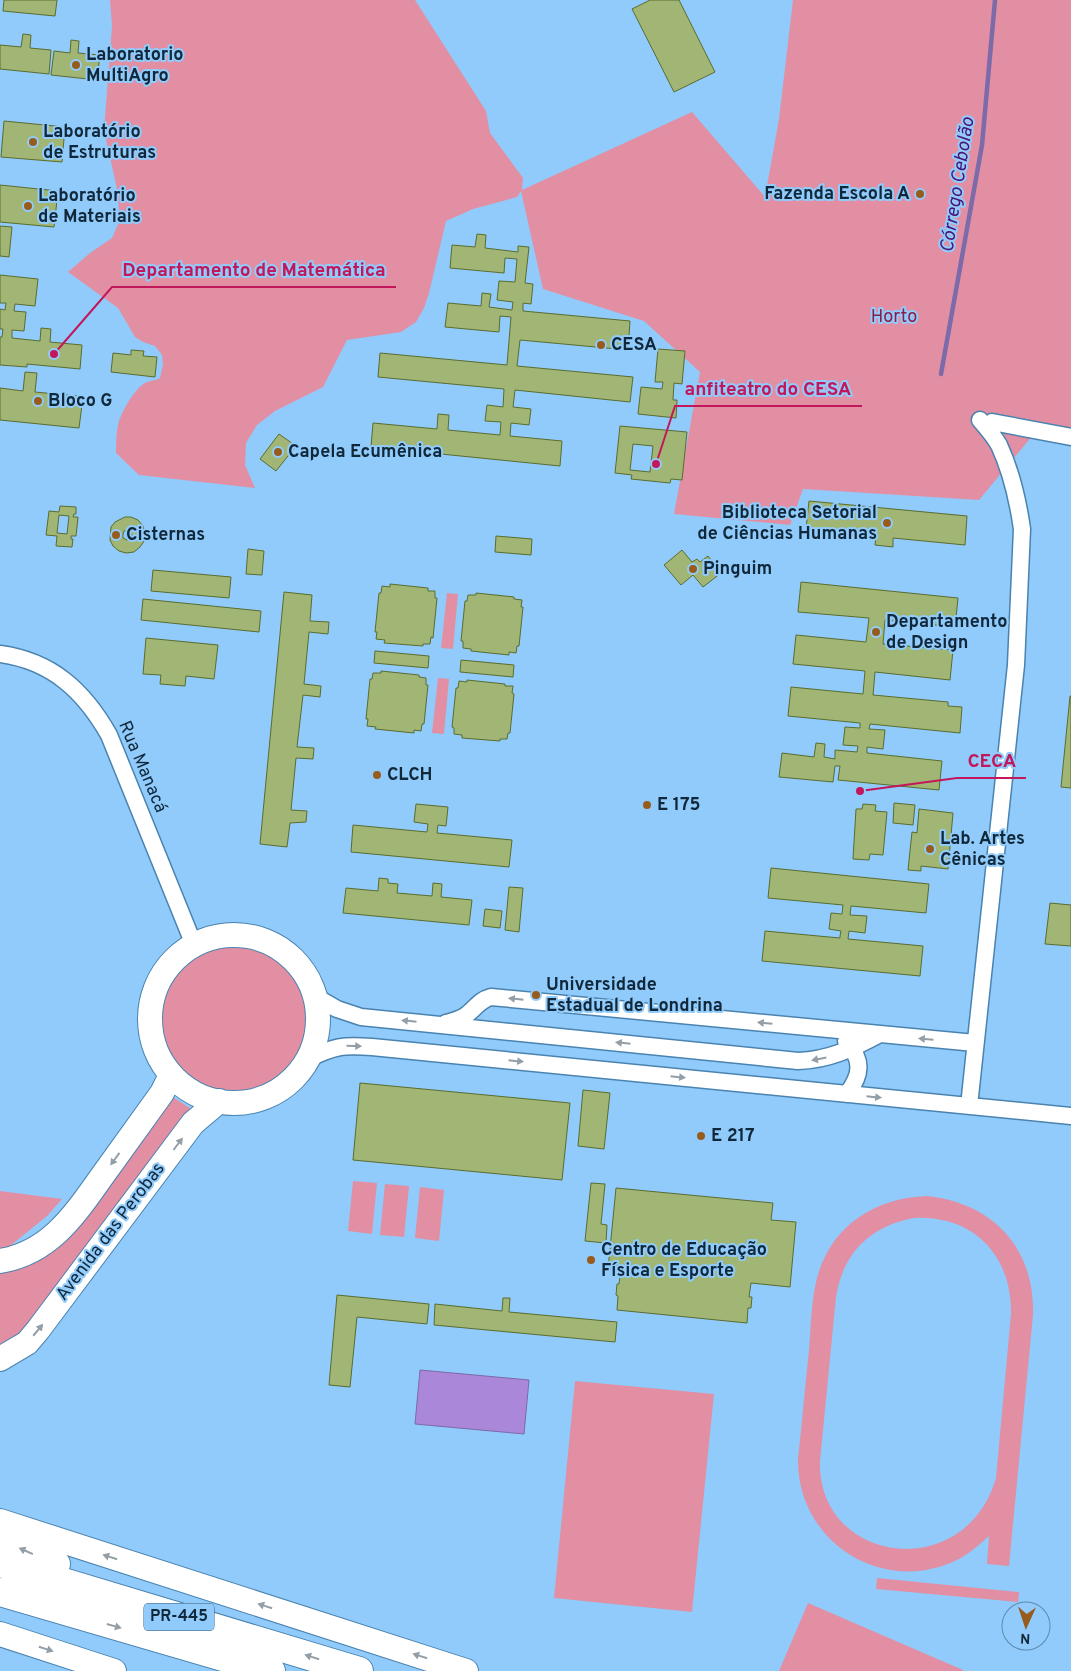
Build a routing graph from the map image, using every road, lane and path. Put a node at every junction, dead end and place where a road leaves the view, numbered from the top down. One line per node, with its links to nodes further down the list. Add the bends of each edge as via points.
1 (1071, 438): 8 (street, via 986,421 1006,464 1022,529 1016,665)
2 (0, 654): 3 (street, Rua Manacá, via 27,660 60,676 96,713 109,735)
3 (194, 945): 4 (street, via 220,936 248,936 274,945 296,962); 11 (street, via 170,965 152,1000 150,1023 154,1046)
4 (316, 997): 5 (street, one-way to 4, via 361,1017); 10 (street, via 316,1037)
5 (440, 1025): 6 (street, one-way to 5, via 491,996 466,1015); 9 (street, one-way to 5, via 825,1058 798,1061)
6 (836, 1030): 7 (street); 9 (street)
7 (880, 1034): 8 (street, one-way to 7); 9 (street)
8 (975, 1043): 14 (street)
9 (853, 1049): 12 (street, via 858,1076)
10 (308, 1059): 12 (street, one-way to 12, via 330,1048 366,1046); 13 (street, via 294,1078 276,1092 253,1101)
11 (171, 1075): 13 (street, via 205,1098); 16 (street, one-way to 16, via 162,1093 68,1223 36,1248)
12 (847, 1094): 14 (street, one-way to 14)
13 (219, 1101): 17 (street, Avenida das Perobas, one-way to 13, via 27,1342 38,1330 193,1123)
14 (970, 1106): 15 (street)
15 (1071, 1116)
16 (0, 1261)
17 (0, 1359)
18 (0, 1521): 29 (street, PR-445, one-way to 18)
19 (0, 1540): 23 (highway, one-way to 19)
20 (0, 1562): 23 (highway, PR-445)
21 (0, 1592): 24 (highway, PR-445)
22 (0, 1601): 24 (highway)
23 (167, 1613): 28 (highway, PR-445, one-way to 23)
24 (78, 1615): 27 (highway, PR-445, one-way to 27)
25 (0, 1634): 26 (street, one-way to 26)
26 (114, 1671)
27 (271, 1671)
28 (359, 1671)
29 (466, 1671)

